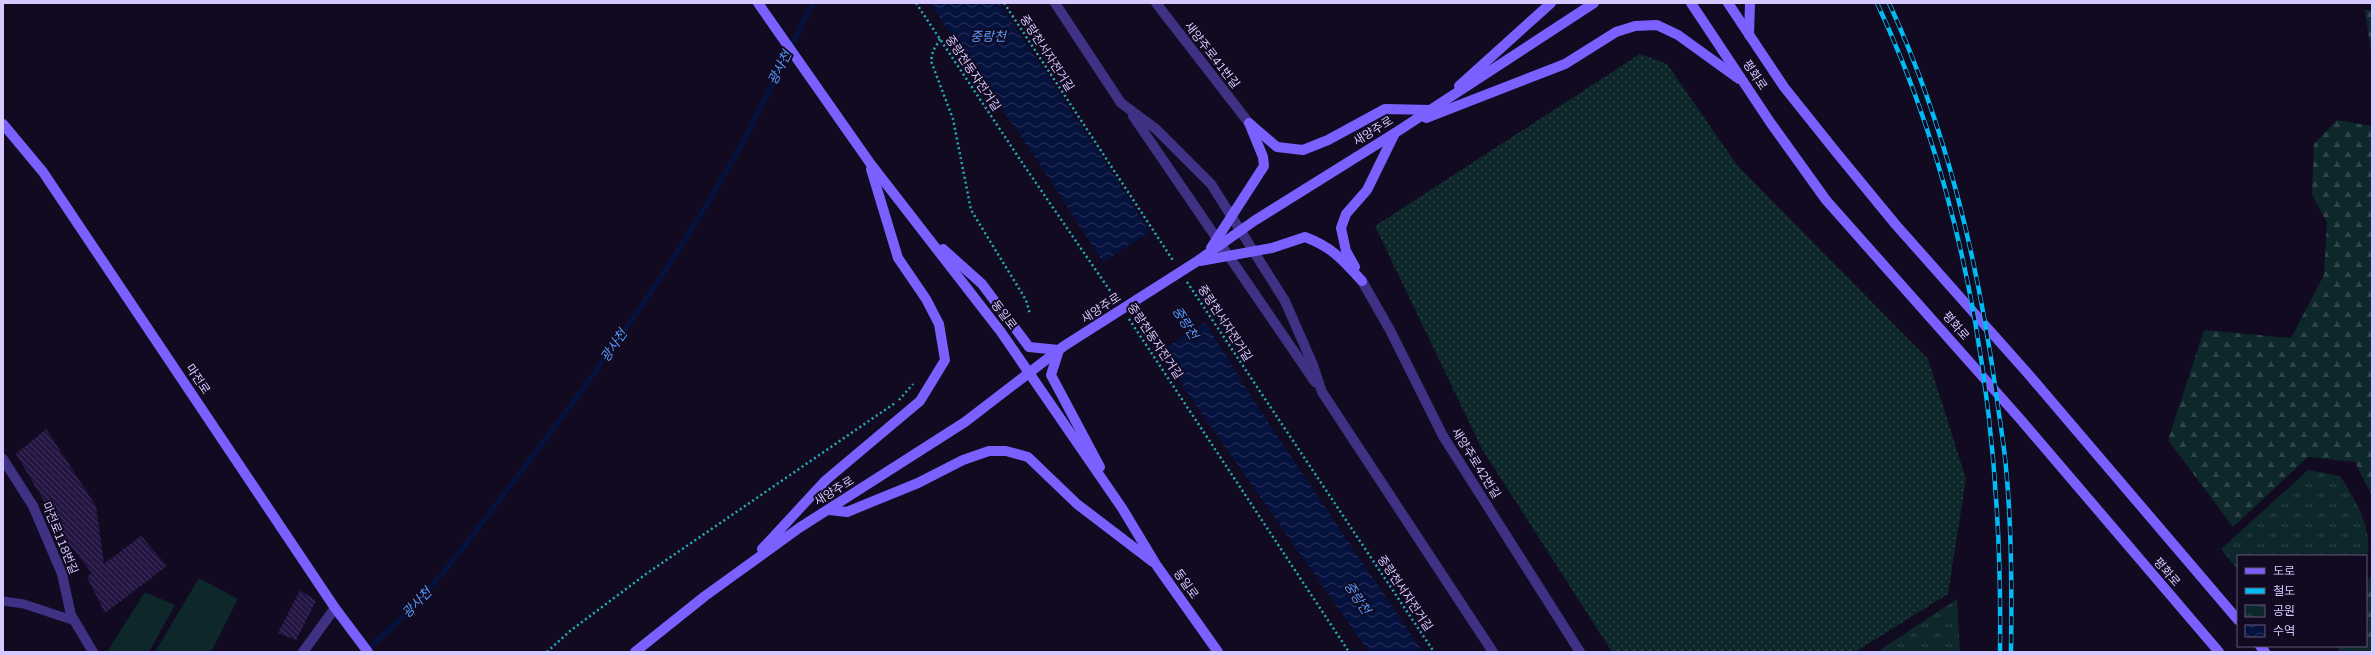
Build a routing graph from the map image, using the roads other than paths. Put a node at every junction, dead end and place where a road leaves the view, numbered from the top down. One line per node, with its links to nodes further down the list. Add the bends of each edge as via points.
1 (758, 3): 17 (main road, 동일로)
2 (1055, 3): 12 (street, via 1121,104)
3 (1156, 3): 13 (street, 새양주로41번길)
4 (1551, 3): 11 (main road)
5 (1594, 3): 11 (main road, 새양주로)
6 (1691, 3): 10 (main road, 평화로)
7 (1728, 3): 9 (main road, 평화로)
8 (1750, 3): 9 (main road)
9 (1749, 34): 32 (main road, 평화로, via 1784,87 1886,213 2030,376)
10 (1743, 81): 15 (main road, via 1678,35 1657,26 1635,26 1616,32 1565,64); 41 (main road, 평화로, via 1826,200 2016,414)
11 (1434, 108): 13 (main road, via 1385,109 1328,140 1303,150 1277,147); 15 (main road, 새양주로)
12 (1129, 110): 24 (street); 24 (street, via 1156,129 1211,184 1285,301)
13 (1249, 123): 19 (main road, via 1263,157 1264,166)
14 (3, 124): 31 (main road, 마전로, via 43,172)
15 (1405, 126): 16 (main road, 새양주로)
16 (1395, 133): 19 (main road, 새양주로, via 1254,221); 21 (main road, via 1367,190 1346,214 1341,228 1346,251)
17 (870, 163): 18 (main road, 동일로); 29 (main road, via 898,258 926,299 939,324 945,360 920,401 826,480)
18 (921, 229): 22 (main road, via 982,284 1029,346); 23 (main road, 동일로, via 1002,332)
19 (1208, 253): 20 (main road, 새양주로)
20 (1196, 262): 21 (main road, via 1272,248 1305,237 1320,242 1337,253); 22 (main road, 새양주로)
21 (1362, 281): 40 (street, 새양주로42번길, via 1390,330 1443,436)
22 (1059, 350): 23 (main road, 새양주로); 26 (main road, via 1051,375)
23 (1029, 374): 26 (main road, 동일로); 27 (main road, 새양주로, via 965,422)
24 (1322, 392): 39 (street)
25 (3, 459): 33 (street, 마전로118번길, via 33,506 62,574 71,615)
26 (1122, 508): 28 (main road, 동일로)
27 (829, 510): 28 (main road, via 847,512 918,484 963,460 989,451 1006,450 1028,457 1077,504); 29 (main road, 새양주로, via 799,528)
28 (1158, 566): 34 (main road, 동일로)
29 (744, 568): 38 (main road, 새양주로)
30 (3, 601): 33 (lane, via 24,604)
31 (335, 608): 36 (street); 37 (main road, 마전로)
32 (2237, 619)
33 (75, 621): 35 (street, 마전로118번길)
34 (1218, 651)
35 (93, 652)
36 (303, 652)
37 (368, 652)
38 (635, 652)
39 (1493, 652)
40 (1580, 652)
41 (2219, 652)

